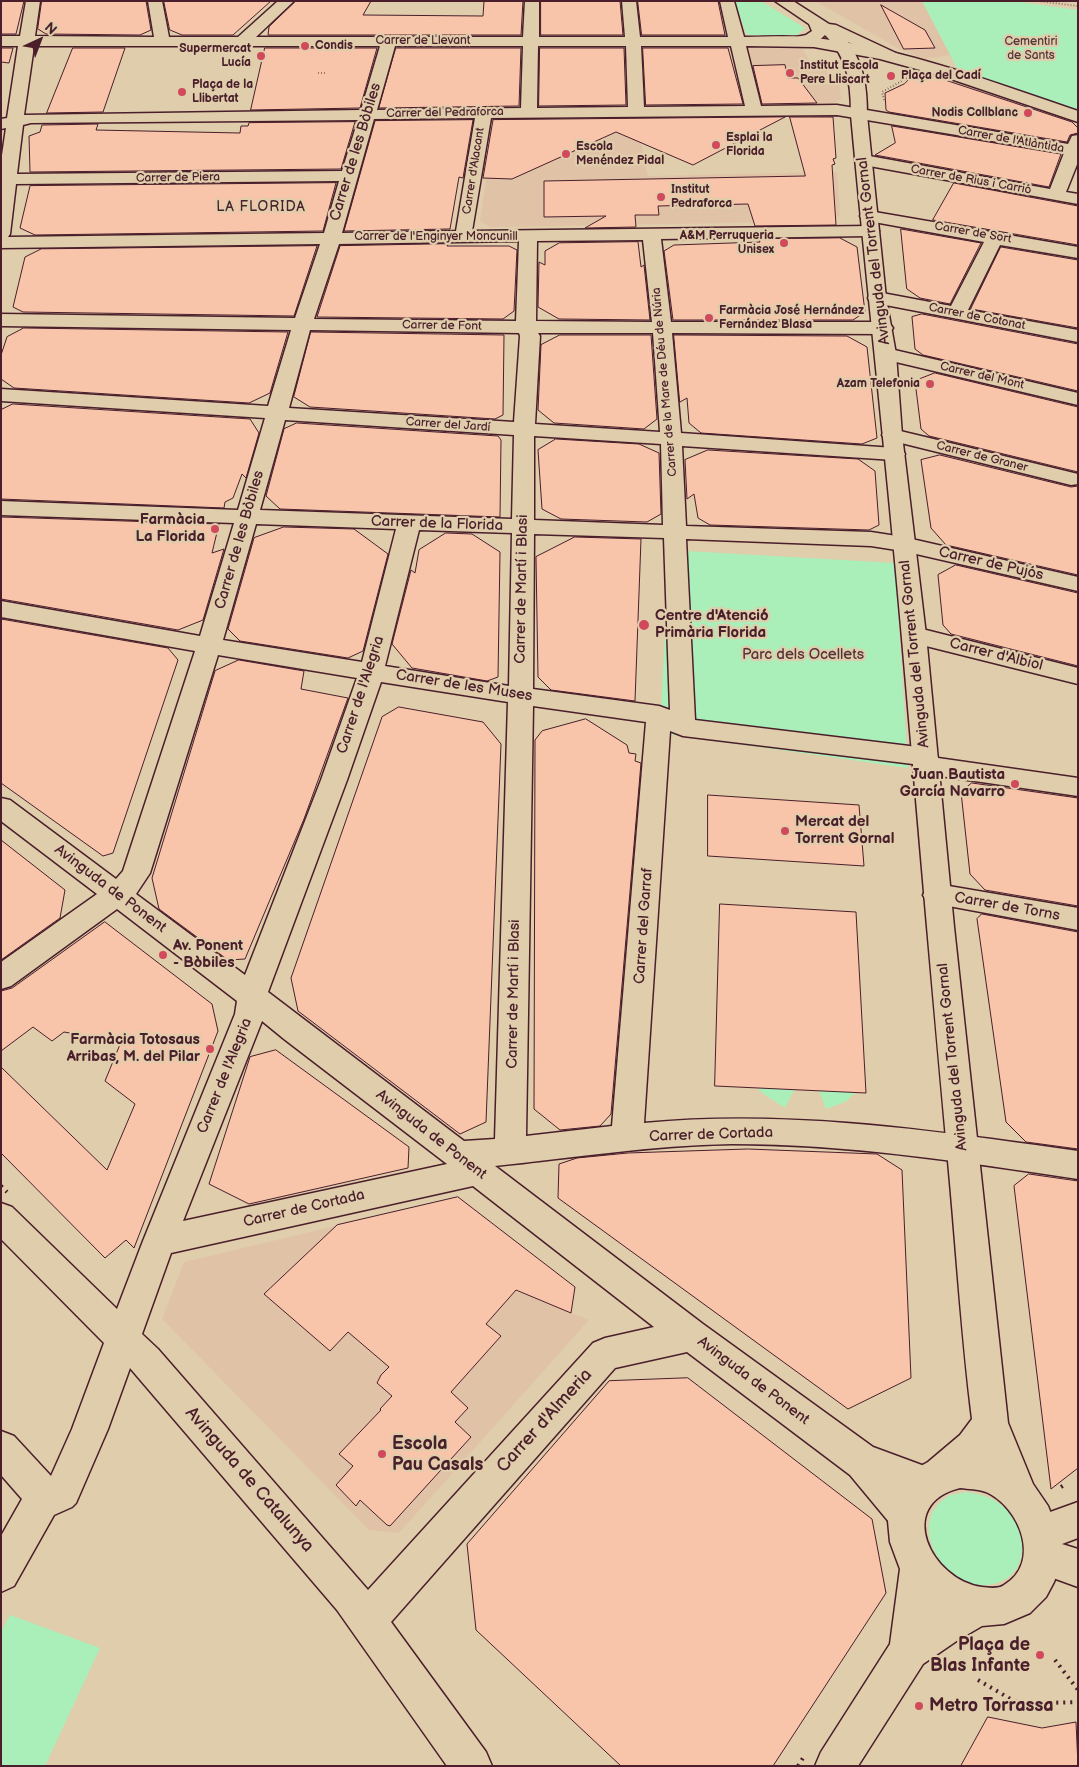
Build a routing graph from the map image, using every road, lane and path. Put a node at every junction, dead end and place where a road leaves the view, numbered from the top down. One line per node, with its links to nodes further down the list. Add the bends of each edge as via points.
1 (33, 1): 14 (street)
2 (155, 1): 11 (street)
3 (287, 1): 15 (street)
4 (532, 1): 12 (street)
5 (628, 1): 19 (street)
6 (727, 1): 17 (street)
7 (782, 1): 10 (street)
8 (1038, 1): 9 (path)
9 (1078, 6)
10 (815, 20): 18 (street, via 820,31 818,34); 20 (street); 21 (street)
11 (162, 40): 14 (street, Carrer de Llevant); 15 (street, Carrer de Llevant)
12 (531, 40): 16 (street, Carrer de Llevant); 19 (street, Carrer de Llevant); 28 (street)
13 (1, 41): 14 (street, Carrer de Llevant)
14 (27, 41): 33 (street)
15 (242, 41): 16 (street, Carrer de Llevant)
16 (389, 41): 30 (street, Carrer de les Bòbiles)
17 (736, 41): 18 (street, Carrer de Llevant); 19 (street, Carrer de Llevant); 26 (street)
18 (797, 41): 20 (street, Carrer de Llevant)
19 (633, 42): 29 (street)
20 (848, 52): 21 (street, Carrer de Llevant); 31 (street, Avinguda del Torrent Gornal, via 858,76)
21 (893, 57): 32 (street, via 929,66)
22 (325, 72): 23 (path)
23 (318, 73)
24 (903, 82): 25 (path, via 884,92)
25 (884, 100)
26 (754, 110): 29 (street, Carrer del Pedraforca); 31 (street, Carrer del Pedraforca, via 837,110)
27 (484, 112): 28 (street, Carrer del Pedraforca); 30 (street, Carrer del Pedraforca); 41 (street, Carrer d'Alacant)
28 (529, 112): 29 (street, Carrer del Pedraforca)
29 (636, 112)
30 (368, 114): 33 (street, Carrer del Pedraforca, via 31,118); 36 (street, Carrer de les Bòbiles)
31 (859, 115): 34 (street, Carrer de l'Atlàntida); 35 (street, Avinguda del Torrent Gornal)
32 (1078, 117)
33 (8, 122): 37 (street)
34 (1076, 145): 38 (street)
35 (864, 160): 38 (street, Carrer de Rius i Carrió); 40 (street, Avinguda del Torrent Gornal)
36 (349, 176): 37 (street, Carrer de Piera); 45 (street, Carrer de les Bòbiles)
37 (7, 179): 42 (street)
38 (1056, 195): 39 (street, Carrer de Rius i Carrió)
39 (1078, 199)
40 (870, 223): 43 (street, Carrer de l'Enginyer Moncunill); 46 (street, Carrer de Sort); 49 (street, Avinguda del Torrent Gornal)
41 (464, 230)
42 (1, 234)
43 (651, 234): 44 (street, Carrer de l'Enginyer Moncunill); 54 (street, Carrer de la Mare de Déu de Núria)
44 (528, 236): 45 (street, Carrer de l'Enginyer Moncunill); 53 (street, Carrer de Martí i Blasi)
45 (330, 237): 47 (street, Carrer de l'Enginyer Moncunill); 52 (street, Carrer de les Bòbiles)
46 (995, 237): 48 (street, Carrer de Sort); 50 (street)
47 (1, 243)
48 (1078, 252)
49 (877, 298): 50 (street, Carrer de Cotonat); 56 (street, Avinguda del Torrent Gornal)
50 (957, 313): 55 (street, Carrer de Cotonat)
51 (1, 320): 52 (street, Carrer de Font)
52 (302, 324): 53 (street, Carrer de Font); 59 (street, Carrer de les Bòbiles)
53 (526, 327): 54 (street, Carrer de Font); 60 (street, Carrer de Martí i Blasi, via 530,336)
54 (662, 327): 56 (street, Carrer de Font); 61 (street, Carrer de la Mare de Déu de Núria)
55 (1078, 336)
56 (884, 341): 58 (street, Carrer del Mont); 62 (street, Avinguda del Torrent Gornal)
57 (1, 395): 59 (street, Carrer del Jardí)
58 (1078, 399)
59 (277, 414): 60 (street, Carrer del Jardí); 65 (street, Carrer de les Bòbiles)
60 (524, 430): 61 (street, Carrer del Jardí); 67 (street, Carrer de Martí i Blasi)
61 (671, 438): 62 (street, Carrer del Jardí); 68 (street, Carrer de la Mare de Déu de Núria)
62 (893, 445): 63 (street, Carrer de Graner); 69 (street, Avinguda del Torrent Gornal)
63 (1071, 479)
64 (1, 508): 65 (street, Carrer de la Florida)
65 (247, 516): 66 (street, Carrer de la Florida); 73 (street, Carrer de les Bòbiles)
66 (409, 523): 67 (street, Carrer de la Florida); 74 (street, Carrer de l'Alegria)
67 (522, 527): 68 (street, Carrer de la Florida); 76 (street, Carrer de Martí i Blasi)
68 (675, 531): 69 (street, Carrer de la Florida, via 871,539); 78 (street)
69 (903, 544): 70 (street, Carrer de Pujós); 72 (street, Avinguda del Torrent Gornal)
70 (1078, 584)
71 (1, 609): 73 (street, Carrer de les Muses)
72 (914, 635): 75 (street, Carrer d'Albiol); 79 (street, Avinguda del Torrent Gornal)
73 (210, 646): 74 (street, Carrer de les Muses); 82 (street, Carrer de les Bòbiles, via 136,873)
74 (372, 671): 76 (street, Carrer de les Muses); 86 (street, Carrer de l'Alegria)
75 (1078, 676)
76 (521, 696): 77 (street, Carrer de les Muses); 89 (street, Carrer de Martí i Blasi)
77 (658, 715): 78 (street, Carrer de les Muses); 87 (street, Carrer del Garraf)
78 (683, 727): 79 (street, Carrer de les Muses)
79 (926, 761): 80 (street, Carrer de les Muses); 83 (street, Avinguda del Torrent Gornal)
80 (1078, 786)
81 (1, 807): 82 (street, Avinguda de Ponent)
82 (117, 894): 85 (street, Carrer de les Bòbiles); 86 (street, Avinguda de Ponent)
83 (937, 895): 84 (street, Carrer de Torns); 88 (street, Avinguda del Torrent Gornal)
84 (1078, 919)
85 (1, 978)
86 (252, 996): 90 (street, Avinguda de Ponent); 93 (street, Carrer de l'Alegria, via 250,1014)
87 (627, 1138): 88 (street, Carrer de Cortada, via 730,1131 782,1132 880,1138); 89 (street, Carrer de Cortada)
88 (963, 1148): 91 (street, Carrer de Cortada); 96 (street, Avinguda del Torrent Gornal)
89 (510, 1152): 90 (street, Carrer de Cortada)
90 (468, 1163): 93 (street, Carrer de Cortada); 94 (street, Avinguda de Ponent)
91 (1078, 1165)
92 (1, 1217): 95 (street, Avinguda de Catalunya)
93 (159, 1241): 95 (street, Carrer de l'Alegria)
94 (691, 1335): 98 (street, Avinguda de Ponent); 108 (street, Carrer d'Almeria, via 605,1354)
95 (124, 1337): 101 (street, Carrer de l'Alegria, via 63,1490 53,1497); 108 (street, Avinguda de Catalunya)
96 (990, 1423): 99 (street, via 973,1447); 100 (street, Avinguda del Torrent Gornal)
97 (1, 1448): 101 (street)
98 (863, 1462): 99 (street, Avinguda de Ponent); 102 (street, Avinguda de Ponent)
99 (933, 1479): 100 (street, via 960,1470 980,1472); 102 (street, via 913,1498)
100 (1019, 1494): 104 (street, via 1033,1512)
101 (44, 1496): 106 (street)
102 (907, 1514): 105 (street, via 906,1533)
103 (1078, 1520): 104 (street)
104 (1054, 1553): 107 (street, via 1030,1590 1016,1601 998,1607)
105 (919, 1569): 107 (street, via 945,1594 961,1603); 109 (street)
106 (1, 1573)
107 (978, 1607): 109 (street)
108 (368, 1620): 114 (street, Avinguda de Catalunya)
109 (909, 1650): 115 (street)
110 (1056, 1660): 112 (path)
111 (978, 1680): 113 (path, via 1014,1701 1045,1704)
112 (1078, 1690)
113 (1078, 1702)
114 (472, 1766)
115 (835, 1766)

